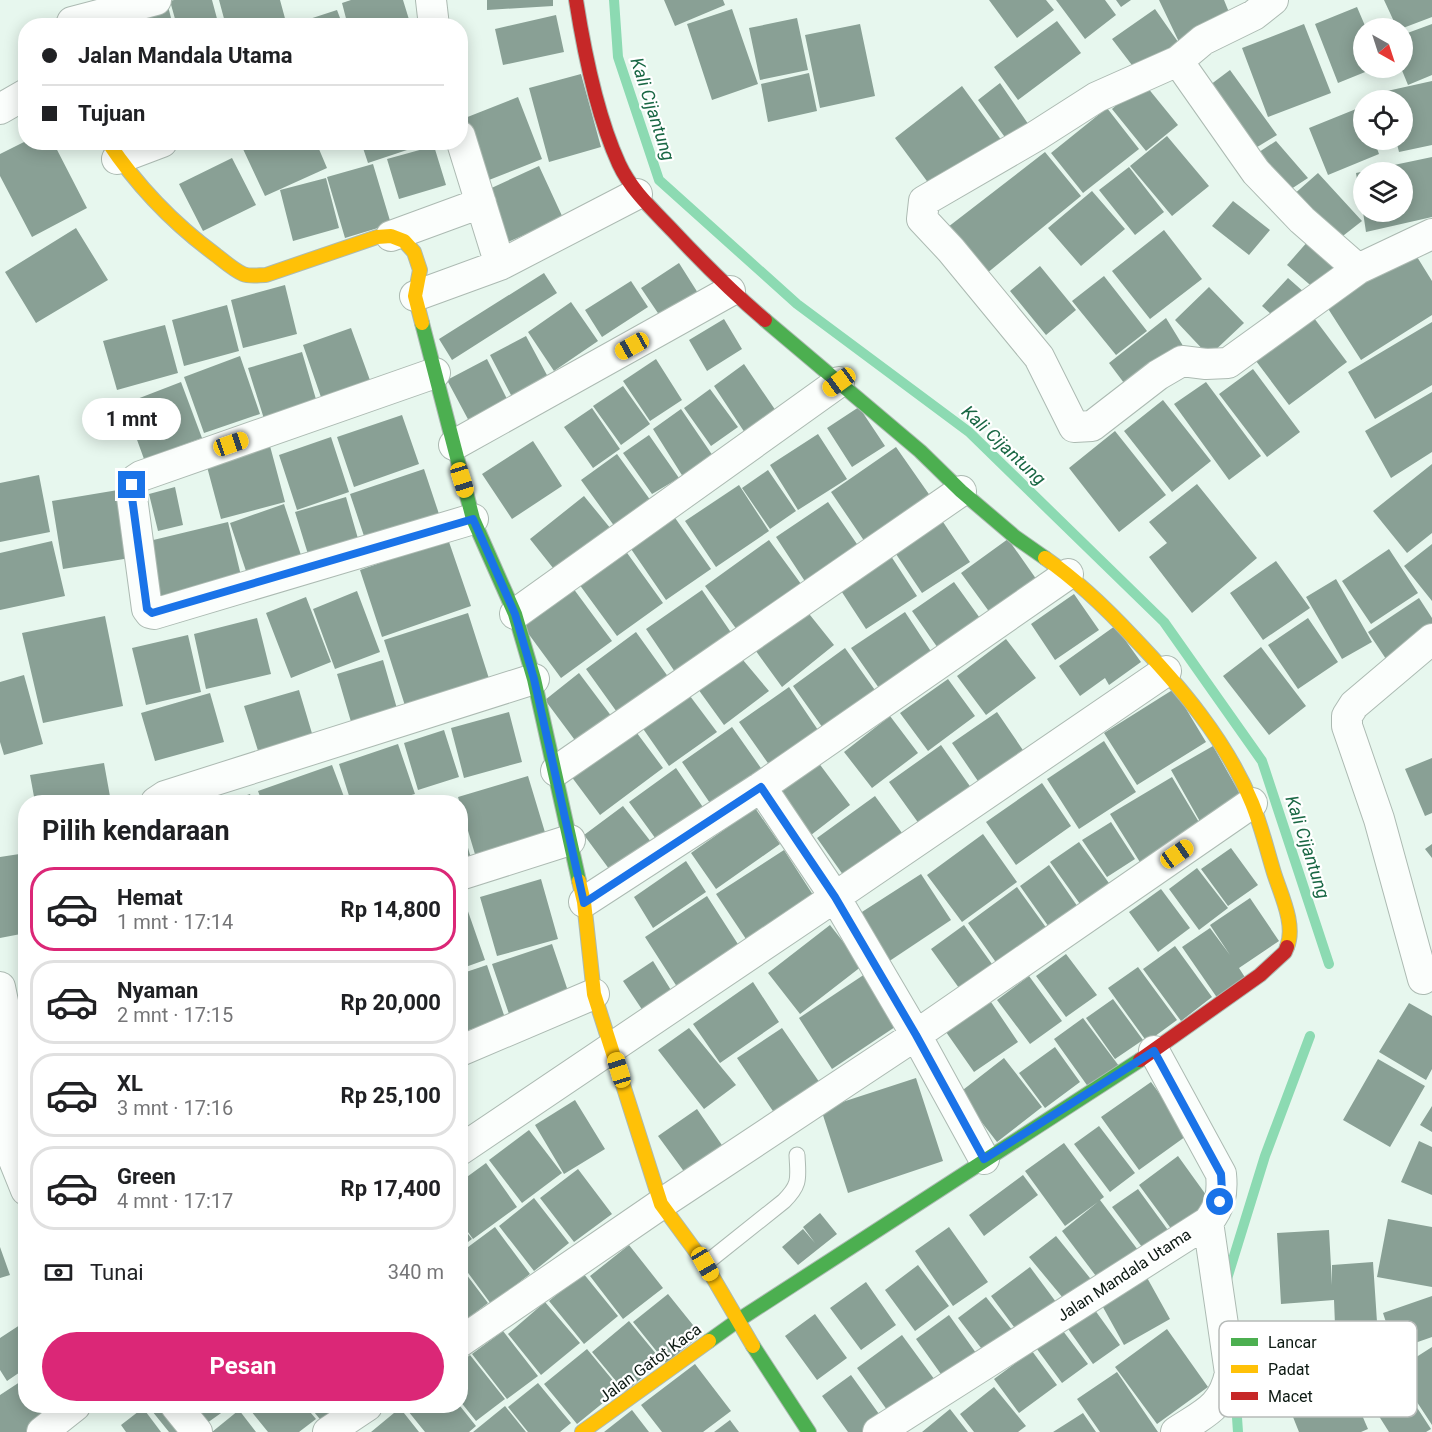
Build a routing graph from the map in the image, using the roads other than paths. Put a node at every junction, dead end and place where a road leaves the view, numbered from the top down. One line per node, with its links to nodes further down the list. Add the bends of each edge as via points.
1 (156, 0): 5 (street)
2 (431, 0): 6 (street)
3 (576, 0): 12 (street, Jalan Gatot Kaca, via 583,44 606,130 619,165)
4 (1273, 0): 7 (street, via 1254,15 1203,40)
5 (70, 16)
6 (433, 18)
7 (1178, 61): 17 (street, via 1256,172 1302,220); 17 (street, via 1097,97 924,201 922,219 1039,357 1074,427 1092,426 1182,361 1228,363)
8 (18, 99): 9 (street)
9 (0, 109)
10 (464, 150): 13 (street)
11 (113, 151): 15 (street, via 156,202 236,269 251,276 266,275 377,237)
12 (637, 194): 16 (street); 18 (street, Jalan Gatot Kaca)
13 (481, 203): 15 (street); 16 (street)
14 (1432, 234): 17 (street)
15 (392, 236): 19 (street, via 404,241 414,252 420,270)
16 (500, 265): 19 (street)
17 (1358, 269)
18 (730, 291): 21 (street, Jalan Gatot Kaca); 22 (street)
19 (415, 296): 20 (street)
20 (435, 373): 22 (street); 24 (street, via 135,480 131,490 147,609 154,614)
21 (839, 382): 23 (street, Jalan Gatot Kaca); 26 (street)
22 (454, 445): 24 (street)
23 (961, 491): 25 (street, Jalan Gatot Kaca, via 1015,537); 30 (street)
24 (473, 519): 26 (street)
25 (1068, 574): 28 (street, Jalan Gatot Kaca); 31 (street)
26 (515, 614): 29 (street)
27 (1432, 639): 38 (street, via 1354,705 1347,716 1350,738 1379,819)
28 (1166, 671): 33 (street, Jalan Gatot Kaca, via 1224,750); 36 (street)
29 (534, 679): 30 (street); 32 (street)
30 (556, 771): 34 (street)
31 (761, 787): 36 (street); 37 (street)
32 (168, 795)
33 (1252, 803): 41 (street); 44 (street, Jalan Gatot Kaca, via 1287,915 1287,948 1260,975)
34 (570, 840): 35 (street); 37 (street)
35 (468, 872)
36 (835, 897): 41 (street); 43 (street)
37 (584, 903): 39 (street)
38 (1423, 979)
39 (594, 994): 42 (street); 43 (street)
40 (10, 1002): 48 (street, via 5,1077)
41 (916, 1035): 47 (street); 49 (street)
42 (468, 1048)
43 (612, 1048): 45 (street); 49 (street)
44 (1154, 1051): 47 (street, Jalan Gatot Kaca); 50 (street, Jalan Mandala Utama, via 1221,1174 1220,1202)
45 (468, 1145)
46 (797, 1155): 51 (lane, via 796,1190)
47 (984, 1159): 52 (street, Jalan Gatot Kaca)
48 (14, 1178)
49 (661, 1204): 51 (street); 54 (street)
50 (1208, 1222): 53 (street); 64 (street, Jalan Mandala Utama)
51 (705, 1264): 52 (street)
52 (737, 1321): 62 (street, Jalan Gatot Kaca); 63 (street)
53 (1222, 1321)
54 (468, 1337)
55 (1219, 1401): 65 (street)
56 (66, 1413): 59 (street)
57 (182, 1413): 60 (street)
58 (356, 1413): 61 (street)
59 (42, 1432)
60 (197, 1432)
61 (328, 1432)
62 (582, 1432)
63 (809, 1432)
64 (879, 1432)
65 (1176, 1432)

